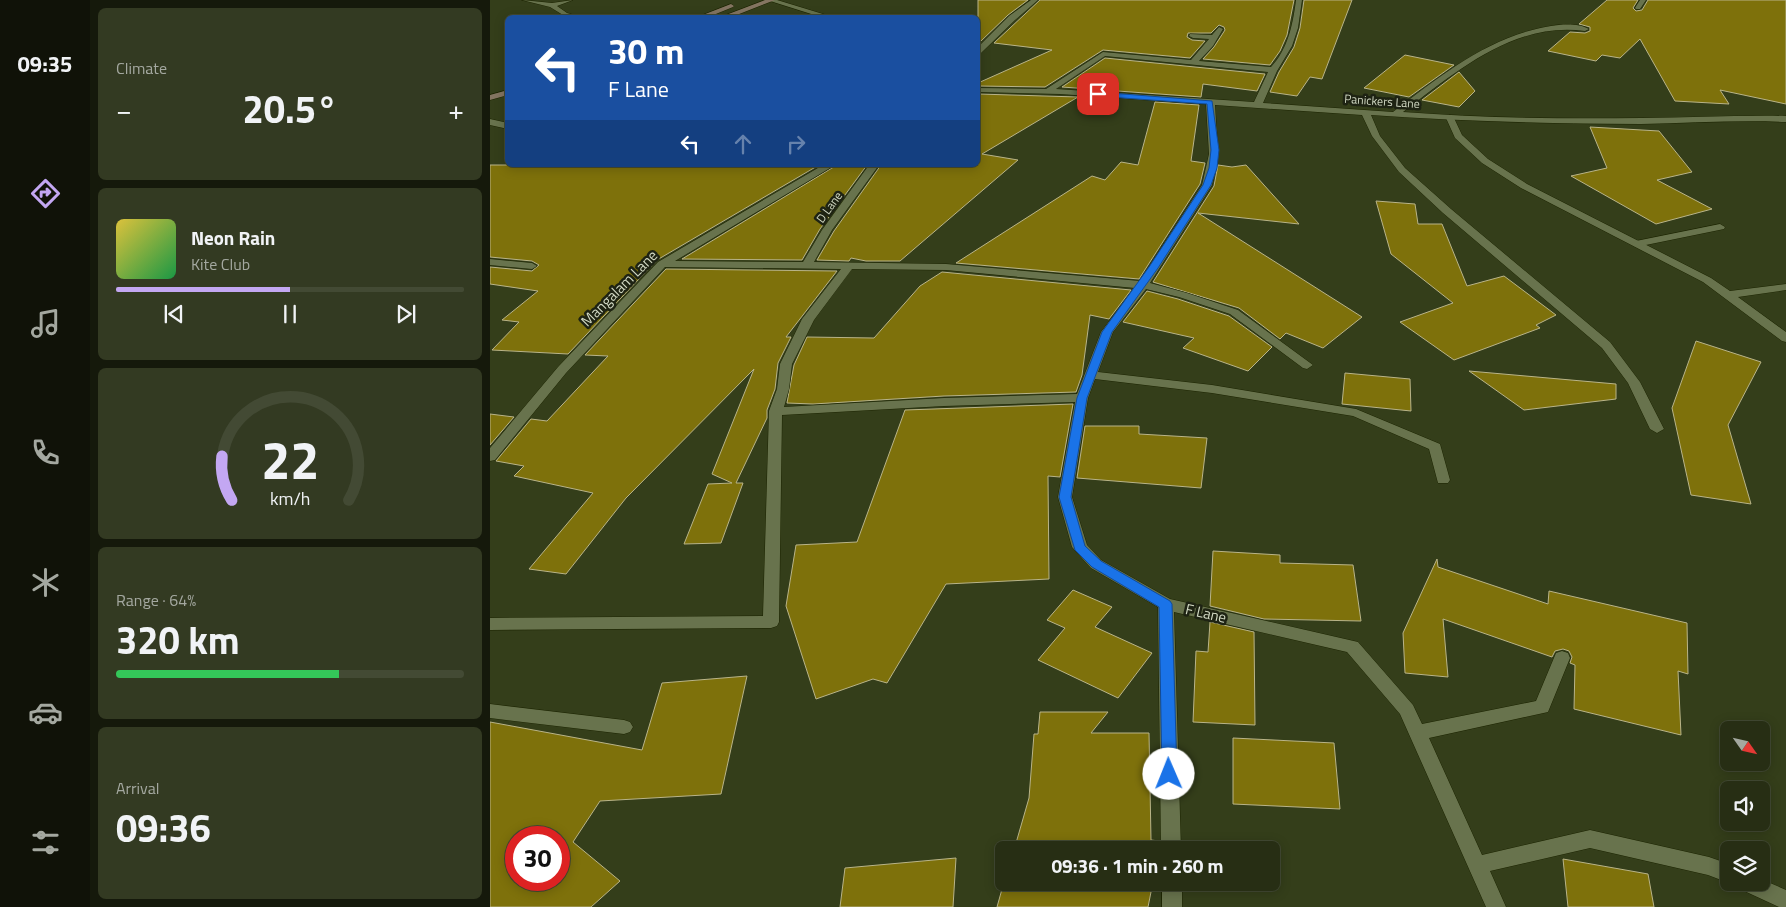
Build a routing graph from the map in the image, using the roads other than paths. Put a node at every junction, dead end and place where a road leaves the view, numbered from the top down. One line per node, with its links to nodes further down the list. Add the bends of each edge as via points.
1 (525, 0): 8 (street)
2 (570, 0): 8 (street)
3 (771, 0): 12 (main road); 13 (street)
4 (1035, 0): 18 (street)
5 (1298, 0): 20 (street, via 1290,42 1282,61)
6 (1643, 0): 9 (street)
7 (739, 3): 11 (main road)
8 (552, 6): 10 (street)
9 (1638, 8)
10 (569, 15)
11 (706, 15)
12 (730, 15)
13 (823, 15)
14 (1219, 28): 17 (street)
15 (1585, 29): 30 (street, via 1560,27 1508,40 1468,60)
16 (1193, 36): 17 (street)
17 (1214, 37): 19 (street)
18 (980, 49)
19 (1193, 63): 20 (street); 24 (street, via 1103,54)
20 (1273, 70): 28 (street)
21 (505, 84): 22 (main road)
22 (490, 89)
23 (980, 90): 24 (street, Panickers Lane)
24 (1047, 92): 27 (street, Panickers Lane)
25 (505, 93): 26 (main road)
26 (490, 98)
27 (1210, 102): 28 (street, Panickers Lane); 44 (street, F Lane, via 1215,150 1207,185)
28 (1257, 106): 29 (street, Panickers Lane)
29 (1365, 111): 30 (street, Panickers Lane); 52 (street, via 1376,136 1402,170 1606,346 1634,382)
30 (1396, 114): 31 (street, Panickers Lane)
31 (1450, 118): 32 (street, Panickers Lane); 38 (street, via 1458,136 1485,161 1524,186)
32 (1786, 119)
33 (490, 122): 34 (street)
34 (505, 125)
35 (827, 167): 40 (street, Mangalam Lane)
36 (873, 167): 42 (street, D Lane, via 827,230)
37 (1720, 227): 38 (street)
38 (1636, 244): 46 (street, via 1707,280)
39 (490, 262): 41 (street)
40 (662, 264): 42 (street); 53 (street, Mangalam Lane, via 562,370)
41 (532, 266)
42 (806, 266): 43 (street)
43 (849, 266): 44 (street, via 946,267); 51 (street, via 808,319 786,364)
44 (1143, 285): 48 (street, via 1234,312); 49 (street, F Lane, via 1107,332)
45 (1786, 287): 46 (street)
46 (1728, 295): 47 (street)
47 (1786, 338)
48 (1307, 365)
49 (1091, 375): 50 (street, F Lane); 54 (street, via 1212,389 1356,413 1435,447)
50 (1082, 398): 51 (street); 55 (street, F Lane, via 1065,497 1080,547 1096,564)
51 (776, 411): 56 (street, via 771,622)
52 (1657, 428)
53 (490, 457)
54 (1443, 480)
55 (1166, 604): 60 (street, F Lane, via 1352,647 1407,710); 61 (street)
56 (490, 624)
57 (1562, 658): 60 (street, via 1542,706)
58 (490, 710): 59 (street)
59 (624, 726)
60 (1417, 733): 62 (street, F Lane)
61 (1171, 841)
62 (1478, 865): 63 (street, via 1590,839); 68 (street, F Lane)
63 (1720, 870)
64 (1172, 891): 67 (street)
65 (1766, 891): 66 (street)
66 (1786, 900)
67 (1172, 907)
68 (1496, 907)

